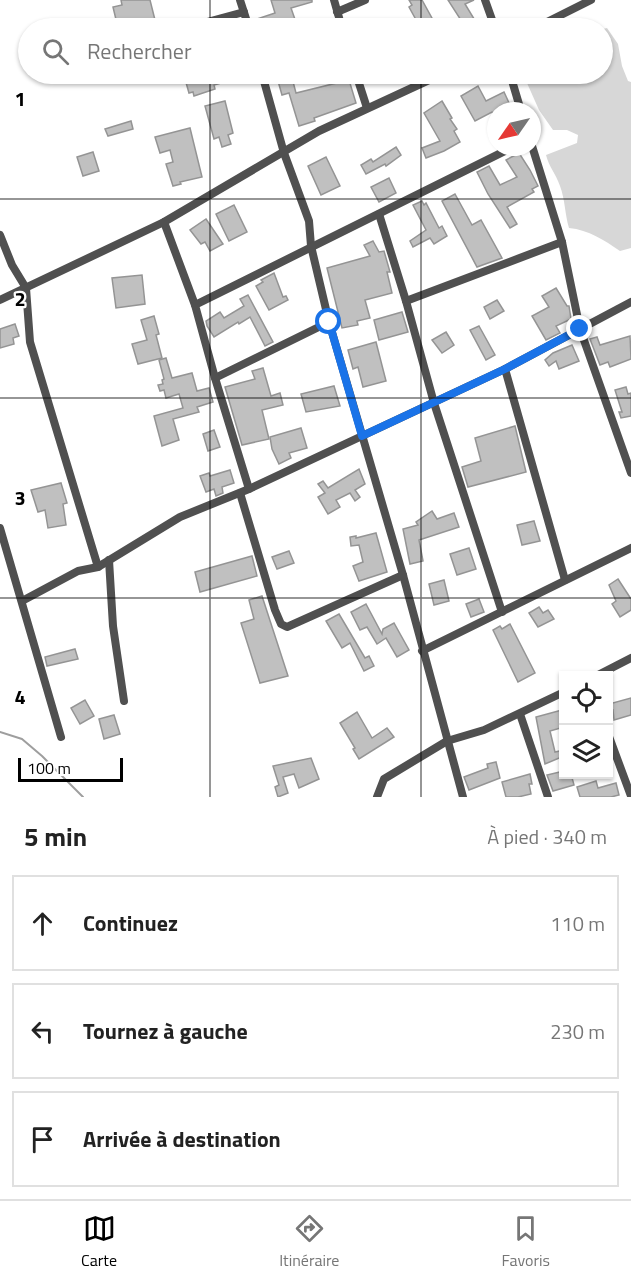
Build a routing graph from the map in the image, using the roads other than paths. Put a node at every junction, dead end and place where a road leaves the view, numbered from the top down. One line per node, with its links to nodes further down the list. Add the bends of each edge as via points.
1 (240, 0): 6 (street)
2 (334, 0): 7 (street)
3 (365, 0): 7 (street)
4 (484, 0): 11 (street)
5 (591, 0): 12 (street)
6 (244, 12): 8 (street); 9 (street)
7 (337, 12): 10 (street)
8 (222, 18)
9 (246, 18)
10 (339, 18)
11 (491, 18)
12 (555, 18)
13 (264, 84): 19 (street)
14 (359, 84): 18 (street)
15 (420, 84): 18 (street)
16 (513, 84): 17 (street)
17 (518, 102)
18 (367, 108): 19 (street)
19 (284, 153): 23 (street); 26 (street, via 309,221)
20 (495, 156): 22 (street)
21 (535, 156): 25 (street)
22 (379, 214): 26 (street); 29 (street)
23 (164, 222): 27 (street); 31 (street)
24 (0, 235): 27 (street)
25 (562, 242): 29 (street); 33 (street)
26 (311, 246): 31 (street); 32 (street)
27 (26, 288): 28 (street); 44 (street, via 30,342)
28 (0, 300)
29 (406, 301): 36 (street)
30 (631, 302): 33 (street)
31 (195, 305): 35 (street)
32 (329, 322): 35 (street); 37 (street)
33 (580, 329): 34 (street); 38 (street)
34 (505, 369): 36 (street); 46 (street)
35 (214, 378): 39 (street)
36 (434, 402): 37 (street); 48 (street)
37 (362, 436): 39 (street); 45 (street)
38 (631, 473)
39 (249, 489): 40 (street)
40 (240, 493): 43 (street, via 180,517); 45 (street, via 281,624 287,627)
41 (0, 528): 47 (street)
42 (631, 548): 46 (street)
43 (109, 560): 44 (street); 53 (street, via 113,626)
44 (98, 567): 47 (street, via 78,571)
45 (403, 575): 49 (street)
46 (566, 580): 48 (street)
47 (22, 602): 55 (street)
48 (502, 612): 49 (street)
49 (422, 651): 56 (street)
50 (631, 658): 51 (street)
51 (604, 671)
52 (559, 694): 54 (street)
53 (124, 701)
54 (520, 714): 56 (street); 61 (street)
55 (61, 737)
56 (447, 741): 59 (street, via 384,779); 60 (street)
57 (613, 745): 58 (street)
58 (631, 796)
59 (377, 797)
60 (463, 797)
61 (549, 797)

